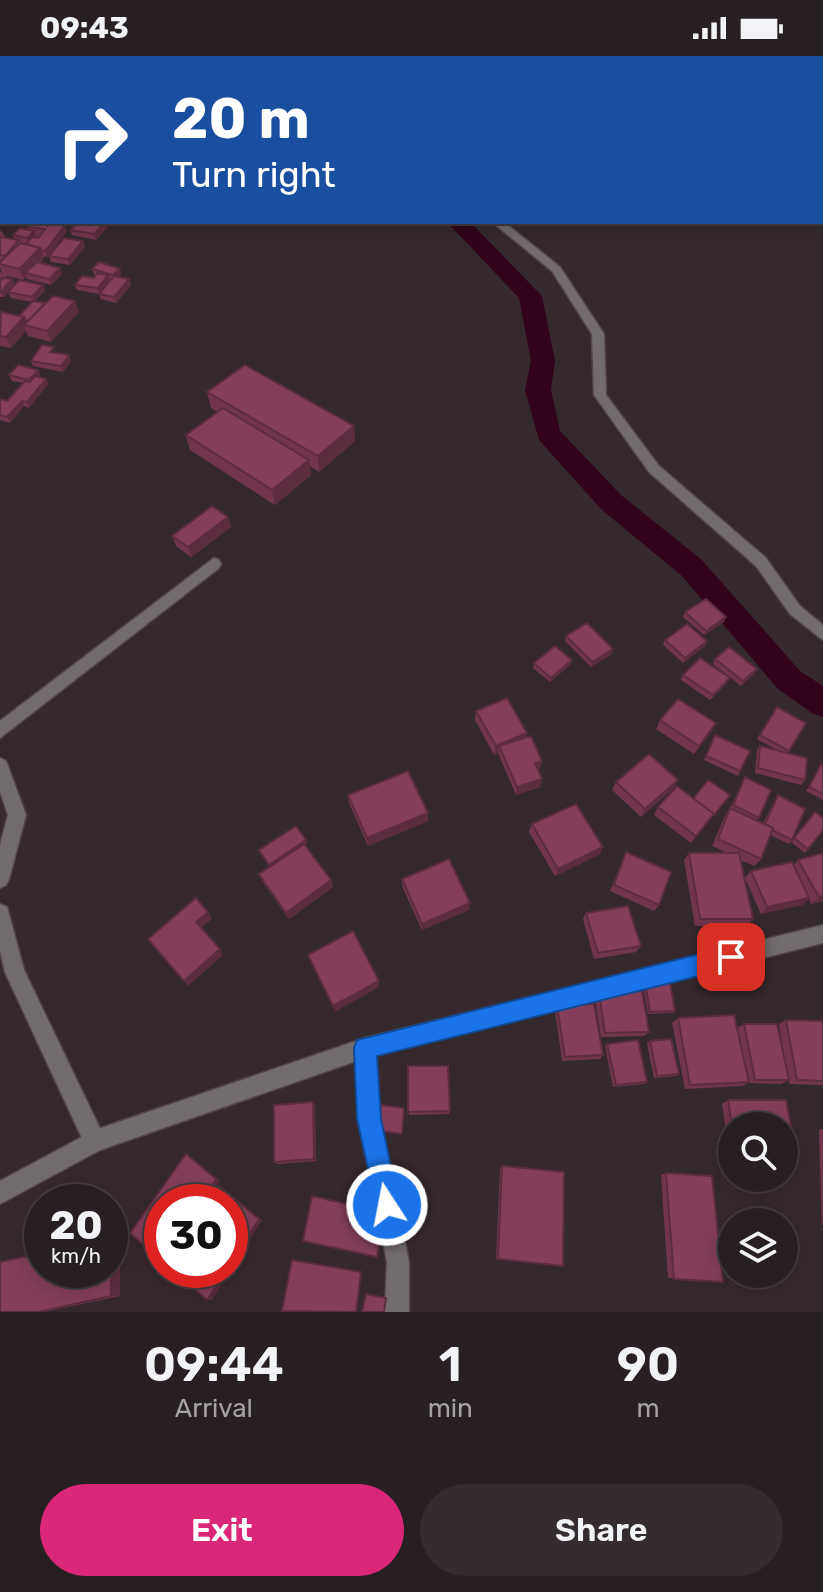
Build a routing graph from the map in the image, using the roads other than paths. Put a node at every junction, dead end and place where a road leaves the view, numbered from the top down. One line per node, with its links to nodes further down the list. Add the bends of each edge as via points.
1 (500, 224): 3 (street, via 556,269 598,334 600,395 654,469 761,562 795,610)
2 (214, 564): 4 (street)
3 (823, 634)
4 (0, 731)
5 (0, 766): 6 (street, via 17,815)
6 (0, 879)
7 (0, 913): 10 (street, via 15,972)
8 (823, 934): 9 (street)
9 (365, 1048): 10 (street); 12 (street, via 369,1119 398,1262)
10 (95, 1141): 11 (street)
11 (0, 1193)
12 (397, 1312)

